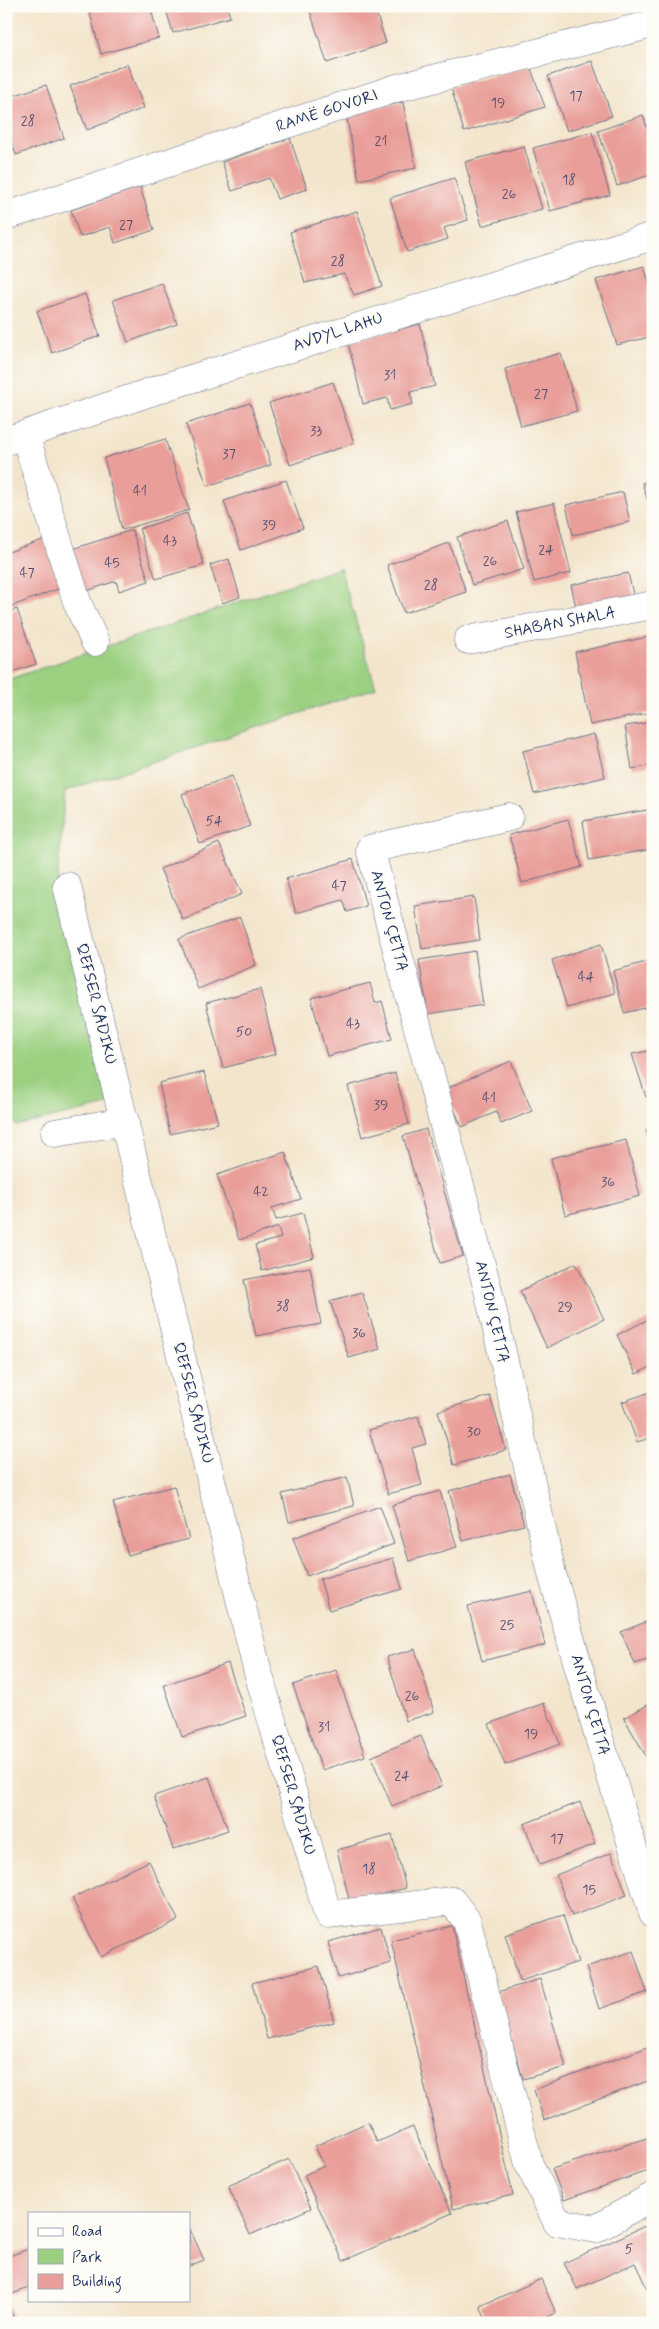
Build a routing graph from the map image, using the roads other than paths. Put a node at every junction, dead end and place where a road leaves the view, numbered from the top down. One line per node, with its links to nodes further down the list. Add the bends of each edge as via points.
1 (653, 24): 2 (street, RAMË GOVORI, via 398,88)
2 (6, 216)
3 (653, 236): 4 (street, AVDYL LAHU, via 376,320)
4 (16, 438): 7 (street, AVDYL LAHU)
5 (653, 605): 6 (street, SHABAN SHALA)
6 (468, 640)
7 (95, 642)
8 (509, 817): 12 (street, ANTON ÇETTA, via 370,849 488,1290 552,1574)
9 (67, 886): 10 (street, QEFSER SADIKU)
10 (125, 1121): 11 (street); 13 (street, QEFSER SADIKU, via 256,1669 328,1915 452,1901 467,1921 529,2164 557,2222 596,2229)
11 (55, 1133)
12 (653, 1913)
13 (653, 2196)

